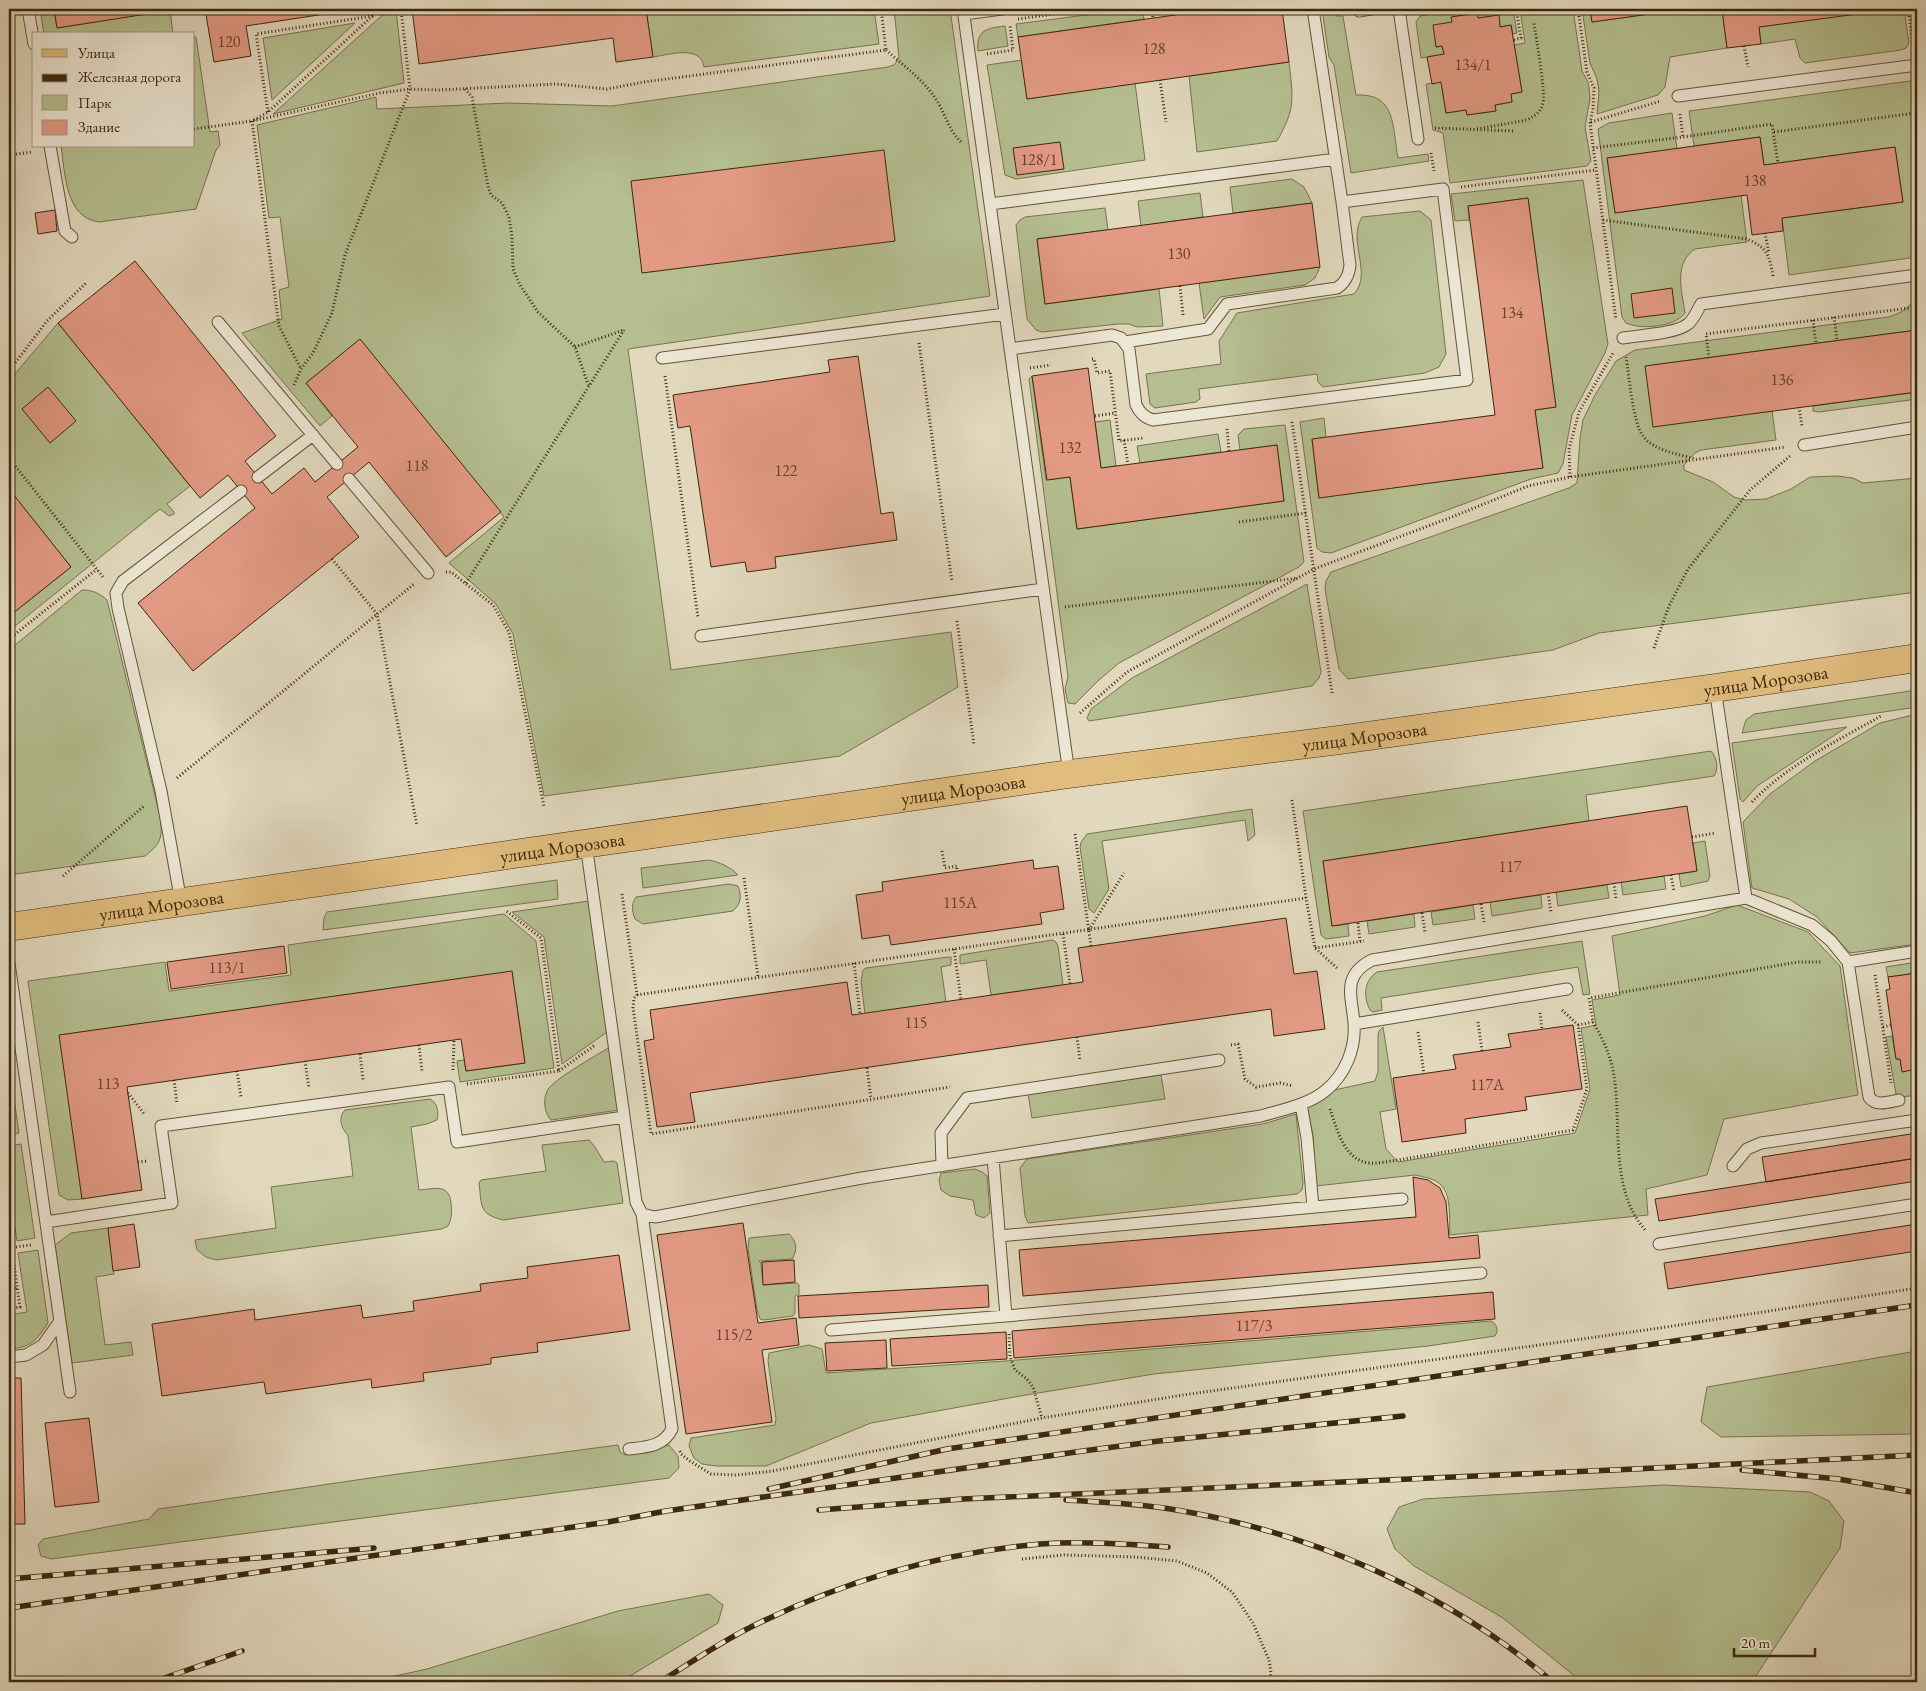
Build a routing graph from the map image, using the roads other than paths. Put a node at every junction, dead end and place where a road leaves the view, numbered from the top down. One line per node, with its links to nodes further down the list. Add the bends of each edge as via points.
1 (28, 9): 8 (lane)
2 (1002, 9): 6 (lane)
3 (1313, 9): 13 (lane)
4 (1371, 9): 7 (lane)
5 (1399, 9): 11 (lane)
6 (963, 11): 15 (lane)
7 (1359, 11)
8 (32, 32)
9 (1917, 65): 10 (lane)
10 (1678, 96)
11 (1418, 139)
12 (50, 148): 16 (lane, via 65,231)
13 (1336, 159): 14 (lane); 15 (lane)
14 (1342, 202): 21 (lane, via 1350,265 1349,275 1337,288 1227,304 1208,329); 21 (lane, via 1443,189 1467,380 1153,420 1146,418 1136,405 1129,349)
15 (990, 204): 18 (lane)
16 (72, 237)
17 (1917, 275): 20 (lane, via 1701,304 1688,324 1677,329)
18 (1005, 314): 22 (lane); 23 (lane)
19 (218, 322): 25 (lane)
20 (1623, 338)
21 (1125, 342): 22 (lane, via 1112,335)
22 (1010, 349): 32 (lane)
23 (662, 358)
24 (1917, 427): 26 (lane)
25 (313, 435): 27 (lane); 28 (lane)
26 (1804, 445)
27 (337, 464)
28 (258, 477)
29 (349, 479): 31 (lane)
30 (241, 490): 39 (lane, via 123,581 116,593 161,791)
31 (428, 573)
32 (1043, 589): 33 (lane); 36 (lane)
33 (701, 636)
34 (1917, 658): 35 (main road, улица Морозова)
35 (1715, 688): 36 (main road, улица Морозова); 38 (lane)
36 (1069, 774): 37 (main road, улица Морозова)
37 (586, 844): 39 (main road, улица Морозова); 50 (lane)
38 (1746, 898): 42 (lane, via 1812,925); 45 (lane, via 1372,960 1360,966 1352,979 1350,993)
39 (181, 902): 40 (main road, улица Морозова)
40 (9, 927)
41 (1917, 952): 42 (lane)
42 (1848, 962): 48 (lane, via 1868,1097 1877,1103)
43 (9, 963): 46 (lane)
44 (1568, 989): 45 (lane)
45 (1354, 1024): 49 (lane, via 1352,1050 1342,1074 1324,1092)
46 (13, 1028): 59 (lane)
47 (1219, 1060): 53 (lane, via 966,1098 941,1133)
48 (1896, 1101)
49 (1301, 1104): 52 (lane, via 1252,1118); 57 (lane)
50 (624, 1117): 58 (lane, via 636,1202); 59 (lane, via 458,1142 449,1087 161,1126 172,1203)
51 (1917, 1120): 54 (lane, via 1761,1143 1747,1149)
52 (993, 1158): 53 (lane); 60 (lane)
53 (942, 1166): 58 (lane, via 655,1217)
54 (1733, 1166)
55 (1402, 1199): 57 (lane)
56 (1917, 1204): 61 (lane)
57 (1313, 1206): 60 (lane)
58 (642, 1214): 68 (lane, via 672,1429 668,1438 657,1445)
59 (46, 1222): 64 (lane)
60 (1000, 1236): 63 (lane)
61 (1659, 1244)
62 (1481, 1273): 63 (lane)
63 (1006, 1316): 65 (lane)
64 (60, 1321): 66 (lane, via 43,1345 26,1356); 67 (lane)
65 (831, 1330)
66 (9, 1357)
67 (70, 1392)
68 (628, 1450)

